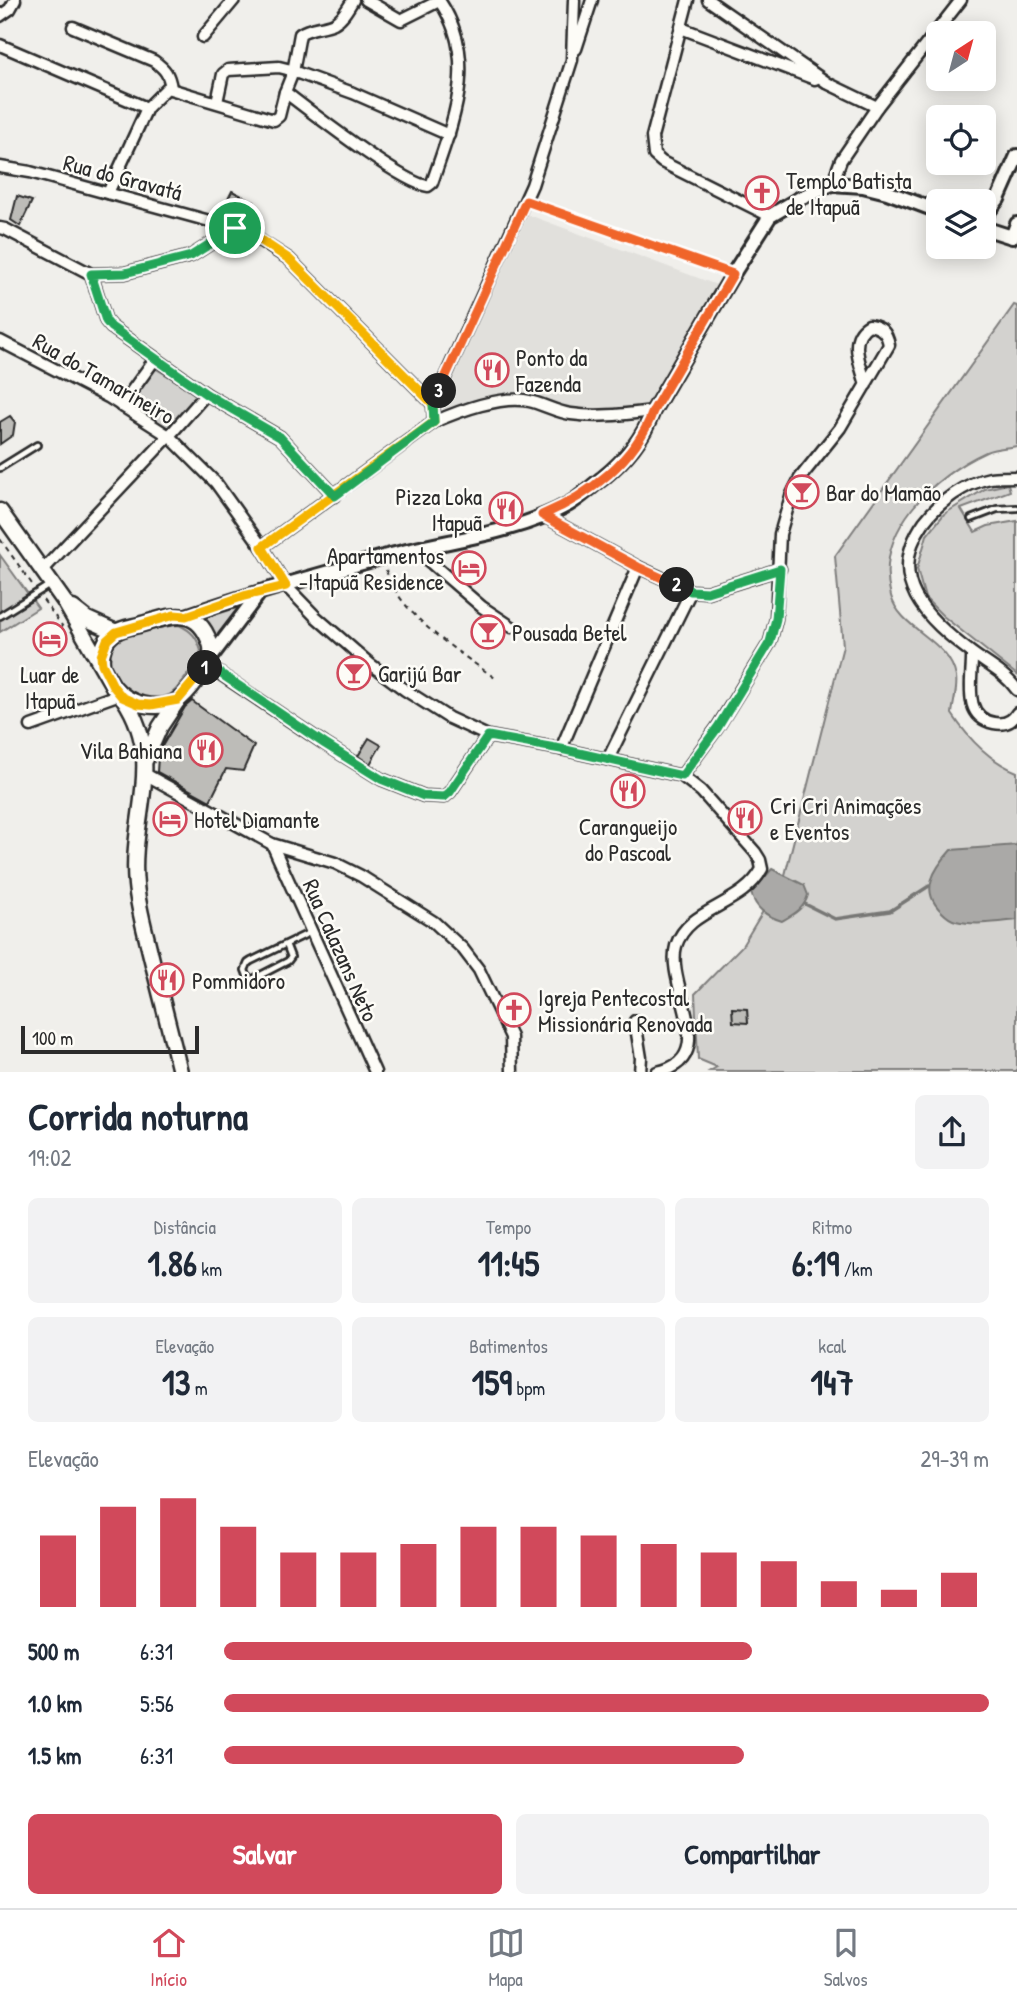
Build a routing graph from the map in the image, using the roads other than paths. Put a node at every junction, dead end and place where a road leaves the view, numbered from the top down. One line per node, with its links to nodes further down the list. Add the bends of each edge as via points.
1 (15, 0): 11 (street)
2 (234, 0): 14 (street)
3 (353, 0): 17 (street, via 341,18 299,37)
4 (366, 0): 10 (street, via 401,20)
5 (575, 0): 16 (street)
6 (592, 0): 16 (street)
7 (688, 0): 13 (street)
8 (708, 0): 18 (street)
9 (961, 0): 22 (street)
10 (439, 1): 24 (street, via 457,36 461,62 459,97)
11 (0, 16)
12 (73, 27): 19 (street, via 154,61 164,68)
13 (681, 28): 18 (street); 32 (street, via 652,137 654,155)
14 (203, 37)
15 (0, 45): 23 (street)
16 (572, 60): 29 (street)
17 (293, 72): 20 (street); 21 (street, via 279,67 228,70); 24 (street)
18 (829, 84): 22 (street)
19 (171, 88): 21 (street); 23 (street)
20 (285, 92): 21 (street, via 274,120); 24 (street, via 421,186 432,183)
21 (217, 102)
22 (877, 107): 27 (street, via 841,160)
23 (147, 108): 28 (street)
24 (449, 135)
25 (1017, 156): 30 (street)
26 (0, 167): 28 (street, Rua do Gravatá)
27 (832, 184): 31 (street, via 863,186); 32 (street)
28 (108, 192): 35 (street, Rua do Gravatá)
29 (526, 201): 39 (lane); 44 (street)
30 (996, 202)
31 (926, 207)
32 (770, 216): 39 (street)
33 (1017, 224): 37 (street)
34 (3, 228): 38 (street)
35 (235, 228): 38 (street, via 191,256 125,273); 44 (street, Rua do Gravatá, via 289,259)
36 (996, 232): 37 (street)
37 (1014, 239)
38 (91, 274): 41 (street, via 106,321)
39 (733, 274): 46 (street)
40 (0, 341): 45 (street, Rua do Tamarineiro)
41 (155, 359): 43 (street); 45 (street)
42 (866, 385): 42 (street, via 856,344 869,325 884,331 889,345); 60 (street, via 791,496 780,534)
43 (206, 394): 48 (street); 52 (street, via 280,437)
44 (433, 404): 47 (street)
45 (121, 406): 48 (street, Rua do Tamarineiro)
46 (653, 411): 47 (street, via 579,415 518,400 456,412); 55 (street, via 637,445 612,471 570,503)
47 (434, 422): 52 (street)
48 (169, 436): 57 (street, Rua do Tamarineiro, via 216,483); 61 (street)
49 (37, 445): 50 (lane)
50 (0, 468)
51 (1017, 477): 71 (street, via 989,478 953,495 928,518 910,547 906,567 918,603)
52 (335, 496): 57 (street)
53 (1017, 508): 56 (lane, via 997,509)
54 (0, 511): 61 (main road)
55 (542, 515): 58 (street); 59 (street)
56 (971, 519)
57 (262, 547): 63 (street, Rua do Tamarineiro)
58 (416, 550): 63 (street); 69 (street)
59 (638, 567): 64 (street); 80 (street)
60 (780, 569): 64 (street, via 707,592); 83 (street, via 770,642)
61 (42, 571): 62 (main road)
62 (52, 584): 66 (main road); 67 (lane)
63 (286, 586): 65 (street); 79 (street, Rua do Tamarineiro, via 370,664 449,718)
64 (691, 591): 81 (street)
65 (260, 592): 68 (street); 72 (street)
66 (64, 601): 70 (main road, via 87,619); 73 (main road)
67 (0, 616)
68 (186, 616): 70 (main road, via 174,615); 72 (main road, via 211,643)
69 (512, 627)
70 (116, 632): 73 (main road, via 103,648)
71 (972, 654): 74 (street); 77 (street, via 971,704 977,715 1000,725)
72 (209, 661): 76 (main road); 79 (street, via 325,744 381,779 424,796 444,797 450,792)
73 (102, 664): 75 (main road)
74 (1017, 690)
75 (121, 695): 76 (main road, via 138,704); 78 (street); 82 (main road, via 141,731)
76 (178, 700): 82 (main road, via 160,727)
77 (1017, 713)
78 (31, 726)
79 (488, 736): 80 (street, Rua do Tamarineiro)
80 (561, 749): 81 (street, Rua do Tamarineiro)
81 (608, 759): 83 (street, Rua do Tamarineiro)
82 (145, 767): 84 (street); 88 (main road, via 136,884)
83 (682, 776): 92 (street, via 755,852 761,869 749,887 710,909 677,943 674,957 690,1031 688,1051 679,1063)
84 (272, 844): 85 (street, Rua Calazans Neto); 90 (street, via 361,876 434,922 463,949 480,970 511,1037)
85 (312, 931): 86 (lane); 89 (street, Rua Calazans Neto)
86 (286, 944): 86 (lane, via 248,963 248,978 288,961)
87 (635, 1021): 91 (street)
88 (180, 1072)
89 (375, 1072)
90 (512, 1072)
91 (640, 1072)
92 (657, 1072)

